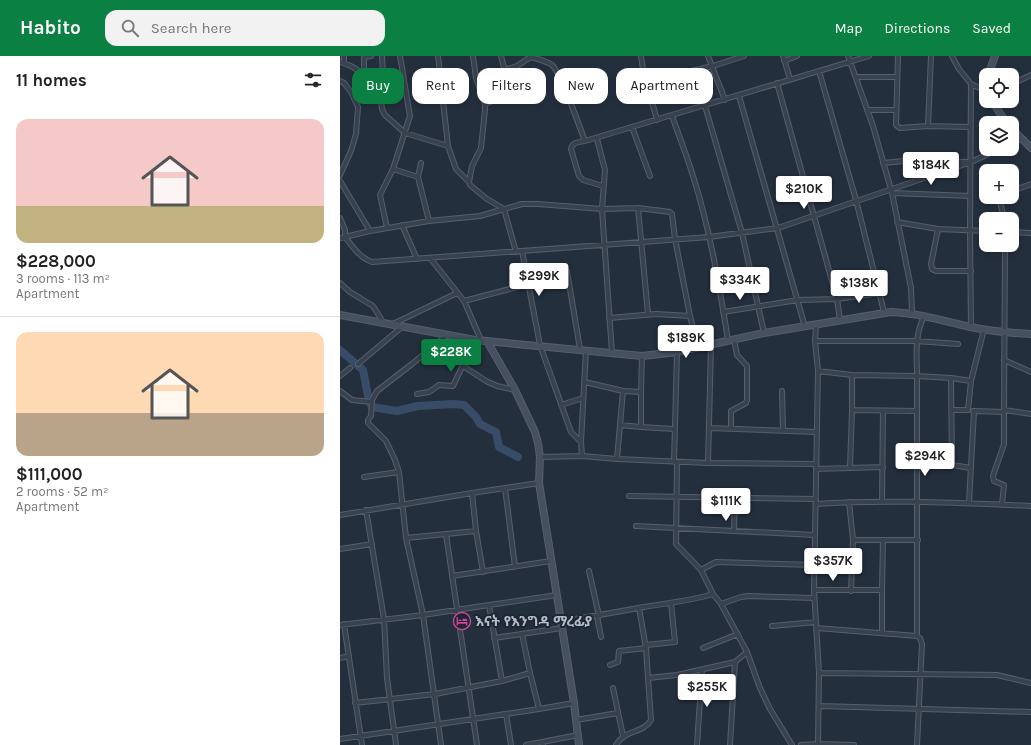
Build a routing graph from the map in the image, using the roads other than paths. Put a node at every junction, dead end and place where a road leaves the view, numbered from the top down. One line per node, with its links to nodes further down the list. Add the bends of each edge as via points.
1 (344, 56): 22 (street)
2 (371, 56): 19 (street)
3 (382, 56): 26 (street)
4 (400, 56): 54 (street, via 410,116)
5 (438, 56): 58 (street)
6 (473, 56): 37 (street)
7 (501, 56): 27 (street)
8 (532, 56): 28 (street); 56 (street, via 552,64 556,70)
9 (641, 56): 50 (street)
10 (708, 56): 23 (street)
11 (744, 56): 23 (street)
12 (797, 56): 20 (street)
13 (848, 56): 21 (street)
14 (866, 56): 21 (street)
15 (898, 56): 34 (street)
16 (931, 56): 51 (street)
17 (952, 56): 40 (street, via 958,69)
18 (995, 56): 30 (street)
19 (364, 57): 25 (street)
20 (784, 58): 35 (street)
21 (850, 62): 31 (street); 33 (street)
22 (342, 63): 24 (street)
23 (713, 66): 29 (street); 43 (street)
24 (355, 68)
25 (364, 68)
26 (383, 68)
27 (504, 68)
28 (510, 68)
29 (704, 68)
30 (991, 68)
31 (819, 71): 35 (street); 75 (street)
32 (1031, 75): 38 (street)
33 (856, 77): 34 (street); 47 (street)
34 (897, 77): 48 (street)
35 (790, 79): 39 (street)
36 (340, 81): 65 (street, via 351,92 358,107 354,140)
37 (477, 81)
38 (1019, 81)
39 (777, 83): 42 (street); 79 (street)
40 (971, 84): 41 (street); 53 (street)
41 (979, 88)
42 (738, 96): 43 (street); 85 (street)
43 (726, 100): 46 (street)
44 (382, 104): 54 (street, via 385,115)
45 (485, 104): 69 (street, via 482,148 472,166)
46 (705, 106): 49 (street); 91 (street)
47 (867, 110): 48 (street); 63 (street)
48 (896, 110): 51 (street, via 898,128)
49 (672, 116): 50 (street); 93 (street, via 694,177)
50 (657, 120): 52 (street)
51 (928, 126): 53 (street)
52 (632, 127): 55 (street); 67 (street)
53 (970, 127): 61 (street)
54 (405, 133): 58 (street); 64 (street)
55 (596, 138): 56 (street); 71 (street, via 605,170)
56 (585, 141): 71 (street, via 571,146 579,176 583,180)
57 (1026, 141): 59 (street)
58 (448, 146): 69 (street, via 456,169)
59 (1031, 148)
60 (984, 156): 61 (street)
61 (971, 162): 63 (street, via 915,160); 73 (street); 74 (street)
62 (421, 163): 66 (street)
63 (883, 163): 73 (street)
64 (393, 169): 66 (street); 84 (street, via 379,198)
65 (340, 175)
66 (418, 176): 81 (street)
67 (650, 176)
68 (340, 181): 88 (street)
69 (469, 182): 77 (street, via 476,191)
70 (1031, 184): 72 (street)
71 (603, 186): 78 (street)
72 (1019, 188)
73 (892, 191): 74 (street); 75 (street); 82 (street)
74 (970, 196): 87 (street)
75 (856, 200): 79 (street); 108 (street)
76 (638, 208): 78 (street); 95 (street, via 670,212 673,217); 96 (street)
77 (504, 209): 78 (street, via 522,204 538,204); 81 (street, via 480,216); 99 (street)
78 (602, 210): 97 (street)
79 (814, 215): 85 (street); 109 (street)
80 (340, 218): 94 (street, via 345,230)
81 (429, 221): 83 (street)
82 (897, 222): 86 (street); 116 (street, via 911,288)
83 (402, 225): 84 (street); 102 (street)
84 (387, 228): 88 (street)
85 (778, 228): 91 (street); 110 (street)
86 (938, 229): 87 (street); 104 (street, via 932,269)
87 (970, 230): 89 (street); 104 (street)
88 (370, 231): 94 (street)
89 (979, 231)
90 (1019, 232): 92 (street)
91 (742, 233): 93 (street); 112 (street)
92 (1031, 233)
93 (709, 237): 95 (street); 113 (street)
94 (342, 238): 102 (street, via 366,260 372,262)
95 (675, 239): 96 (street); 118 (street)
96 (640, 242): 97 (street); 115 (street)
97 (604, 245): 98 (street); 120 (street)
98 (522, 251): 99 (street); 106 (street)
99 (516, 252): 101 (street)
100 (1005, 252): 129 (street)
101 (430, 258): 102 (street); 107 (street)
102 (417, 259)
103 (567, 271): 141 (street)
104 (971, 271): 127 (street)
105 (340, 283): 122 (street, via 373,306)
106 (529, 284): 111 (street); 138 (street)
107 (457, 293): 111 (street); 123 (street)
108 (880, 293): 109 (street); 114 (street)
109 (837, 299): 110 (street); 121 (street)
110 (798, 300): 112 (street); 126 (street)
111 (464, 301): 134 (street)
112 (758, 306): 113 (street); 130 (street)
113 (724, 312): 133 (street)
114 (884, 312): 116 (street); 121 (street)
115 (648, 314): 118 (street); 120 (street)
116 (912, 314): 119 (street)
117 (340, 315): 122 (street)
118 (690, 316): 140 (street)
119 (924, 316): 127 (street); 136 (street)
120 (610, 318): 143 (street)
121 (840, 320): 124 (street)
122 (383, 322): 123 (street)
123 (393, 324): 125 (street)
124 (816, 325): 126 (street); 135 (street)
125 (403, 326): 132 (street); 146 (street)
126 (806, 327): 130 (street)
127 (971, 327): 128 (street)
128 (984, 329): 129 (street); 155 (street)
129 (1004, 332): 131 (street); 145 (street)
130 (764, 333): 133 (street)
131 (1031, 334)
132 (447, 335): 134 (street); 164 (street, via 377,391)
133 (731, 339): 139 (street); 177 (street, via 737,355 747,366 748,400 731,411)
134 (481, 340): 138 (street); 147 (street); 157 (street)
135 (815, 341): 136 (street); 149 (street)
136 (916, 341): 137 (street); 153 (street)
137 (958, 344)
138 (540, 345): 141 (street); 165 (street)
139 (711, 345): 140 (street); 176 (street)
140 (698, 347): 142 (street)
141 (583, 349): 143 (street); 156 (street)
142 (677, 352): 144 (street); 178 (street)
143 (612, 353): 144 (street)
144 (642, 356): 161 (street)
145 (1004, 360): 150 (street); 172 (street)
146 (358, 364)
147 (463, 366): 157 (street, via 486,382); 162 (street, via 453,386 439,385 429,392)
148 (350, 368): 152 (street)
149 (818, 371): 151 (street); 180 (street)
150 (1031, 372)
151 (852, 375): 153 (street); 166 (street)
152 (340, 376)
153 (917, 376): 154 (street); 170 (street)
154 (951, 378): 155 (street); 167 (street)
155 (971, 381): 168 (street)
156 (585, 382): 159 (street); 163 (street)
157 (515, 390): 183 (street, via 535,432)
158 (340, 391): 164 (street, via 352,400)
159 (624, 391): 161 (street); 174 (street)
160 (782, 391): 179 (street)
161 (641, 392): 175 (street)
162 (417, 394)
163 (584, 398): 165 (street); 181 (street)
164 (372, 402): 193 (street, via 368,423 386,441)
165 (560, 405): 181 (street, via 571,432)
166 (852, 410): 169 (street); 190 (street)
167 (952, 410): 168 (street); 187 (street)
168 (968, 410): 171 (street)
169 (883, 411): 170 (street); 191 (street)
170 (917, 411): 189 (street)
171 (974, 411): 172 (street); 192 (street)
172 (1004, 411): 173 (street); 208 (street, via 1004,444 993,476 994,481 1004,485)
173 (1031, 414)
174 (620, 425): 175 (street); 184 (street)
175 (641, 427): 178 (street)
176 (710, 428): 177 (street); 186 (street)
177 (731, 428): 179 (street)
178 (674, 429): 185 (street)
179 (783, 430): 180 (street)
180 (817, 432): 188 (street)
181 (581, 442): 182 (street)
182 (582, 456): 183 (street); 184 (street)
183 (540, 457): 195 (street)
184 (617, 459): 185 (street)
185 (676, 462): 186 (street); 199 (street)
186 (708, 463): 188 (street)
187 (952, 465): 189 (street); 192 (street)
188 (816, 466): 190 (street); 201 (street)
189 (917, 466): 203 (street)
190 (850, 467): 191 (street)
191 (883, 467): 202 (street)
192 (972, 468): 205 (street)
193 (399, 472): 194 (street); 206 (street)
194 (364, 477)
195 (539, 483): 196 (street); 224 (street)
196 (504, 488): 197 (street); 226 (street)
197 (472, 493): 206 (street); 214 (street)
198 (629, 496): 199 (street)
199 (676, 496): 200 (street); 213 (street)
200 (735, 497): 201 (street); 215 (street)
201 (816, 498): 207 (street)
202 (882, 501): 203 (street); 204 (street)
203 (917, 501): 205 (street); 221 (street)
204 (849, 502): 207 (street); 219 (street)
205 (969, 503): 208 (street)
206 (402, 504): 210 (street); 218 (street)
207 (816, 504): 217 (street)
208 (1002, 505): 209 (street)
209 (1031, 506)
210 (366, 510): 211 (street); 222 (street)
211 (340, 514)
212 (636, 526): 213 (street)
213 (677, 529): 215 (street); 227 (street, via 676,544)
214 (476, 531): 216 (street); 229 (street)
215 (734, 531): 217 (street)
216 (446, 534): 218 (street); 230 (street)
217 (814, 535): 225 (street)
218 (406, 538): 242 (street)
219 (853, 540): 220 (street); 233 (street)
220 (883, 540): 221 (street); 232 (street)
221 (918, 540): 254 (street)
222 (372, 544): 223 (street); 244 (street)
223 (340, 549)
224 (551, 561): 226 (street); 235 (street)
225 (814, 565): 227 (street, via 716,562); 231 (street)
226 (515, 567): 229 (street)
227 (701, 570): 234 (street)
228 (589, 571): 243 (street)
229 (483, 572): 230 (street)
230 (452, 576): 241 (street)
231 (814, 590): 233 (street); 236 (street)
232 (882, 590): 233 (street); 251 (street)
233 (851, 591)
234 (713, 594): 237 (street); 238 (street)
235 (557, 595): 239 (street); 245 (street)
236 (814, 598): 238 (street, via 748,596); 246 (street)
237 (671, 603): 240 (street); 257 (street, via 675,642)
238 (721, 604): 253 (street)
239 (489, 605): 241 (street); 256 (street)
240 (639, 608): 243 (street); 257 (street)
241 (457, 610): 242 (street); 271 (street)
242 (423, 615): 244 (street); 273 (street)
243 (598, 616): 245 (street); 255 (street)
244 (384, 620): 247 (street); 274 (street)
245 (561, 621): 249 (street)
246 (816, 622): 248 (street); 250 (street)
247 (342, 625): 260 (street)
248 (772, 626)
249 (562, 628): 252 (street); 276 (street)
250 (817, 628): 251 (street); 266 (street)
251 (882, 632): 254 (street)
252 (522, 634): 256 (street); 265 (street)
253 (738, 634): 258 (street); 259 (street)
254 (917, 636): 267 (street, via 922,644)
255 (601, 637)
256 (494, 638): 269 (street)
257 (646, 646): 263 (street, via 619,651 618,662); 268 (street)
258 (703, 648)
259 (747, 652): 262 (street); 303 (street, via 770,709)
260 (349, 656): 261 (street); 275 (street)
261 (340, 658)
262 (735, 662): 264 (street); 302 (street)
263 (610, 665)
264 (702, 670): 268 (street); 301 (street)
265 (530, 673): 269 (street); 279 (street)
266 (819, 673): 267 (street); 277 (street)
267 (921, 675): 270 (street, via 997,675); 278 (street)
268 (648, 678): 289 (street, via 651,720 648,726)
269 (502, 681): 271 (street)
270 (1031, 683)
271 (468, 688): 273 (street); 283 (street)
272 (613, 688): 281 (street)
273 (435, 694): 274 (street); 285 (street)
274 (389, 699): 275 (street); 286 (street)
275 (355, 703): 288 (street)
276 (574, 703): 279 (street); 284 (street)
277 (819, 706): 278 (street); 292 (street)
278 (919, 708): 280 (street); 306 (street)
279 (540, 709): 282 (street)
280 (1031, 712)
281 (618, 713): 284 (street); 289 (street)
282 (506, 714): 283 (street); 297 (street)
283 (474, 720): 285 (street); 296 (street)
284 (576, 720): 287 (street)
285 (439, 724): 286 (street); 295 (street)
286 (394, 731): 288 (street); 294 (street)
287 (578, 735): 291 (street); 299 (street)
288 (361, 736): 290 (street); 293 (street)
289 (623, 736): 300 (street)
290 (340, 739)
291 (542, 744): 298 (street)
292 (818, 744): 304 (street); 305 (street)
293 (362, 745)
294 (396, 745)
295 (441, 745)
296 (477, 745)
297 (511, 745)
298 (526, 745)
299 (579, 745)
300 (616, 745)
301 (697, 745)
302 (730, 745)
303 (792, 745)
304 (801, 745)
305 (854, 745)
306 (917, 745)

